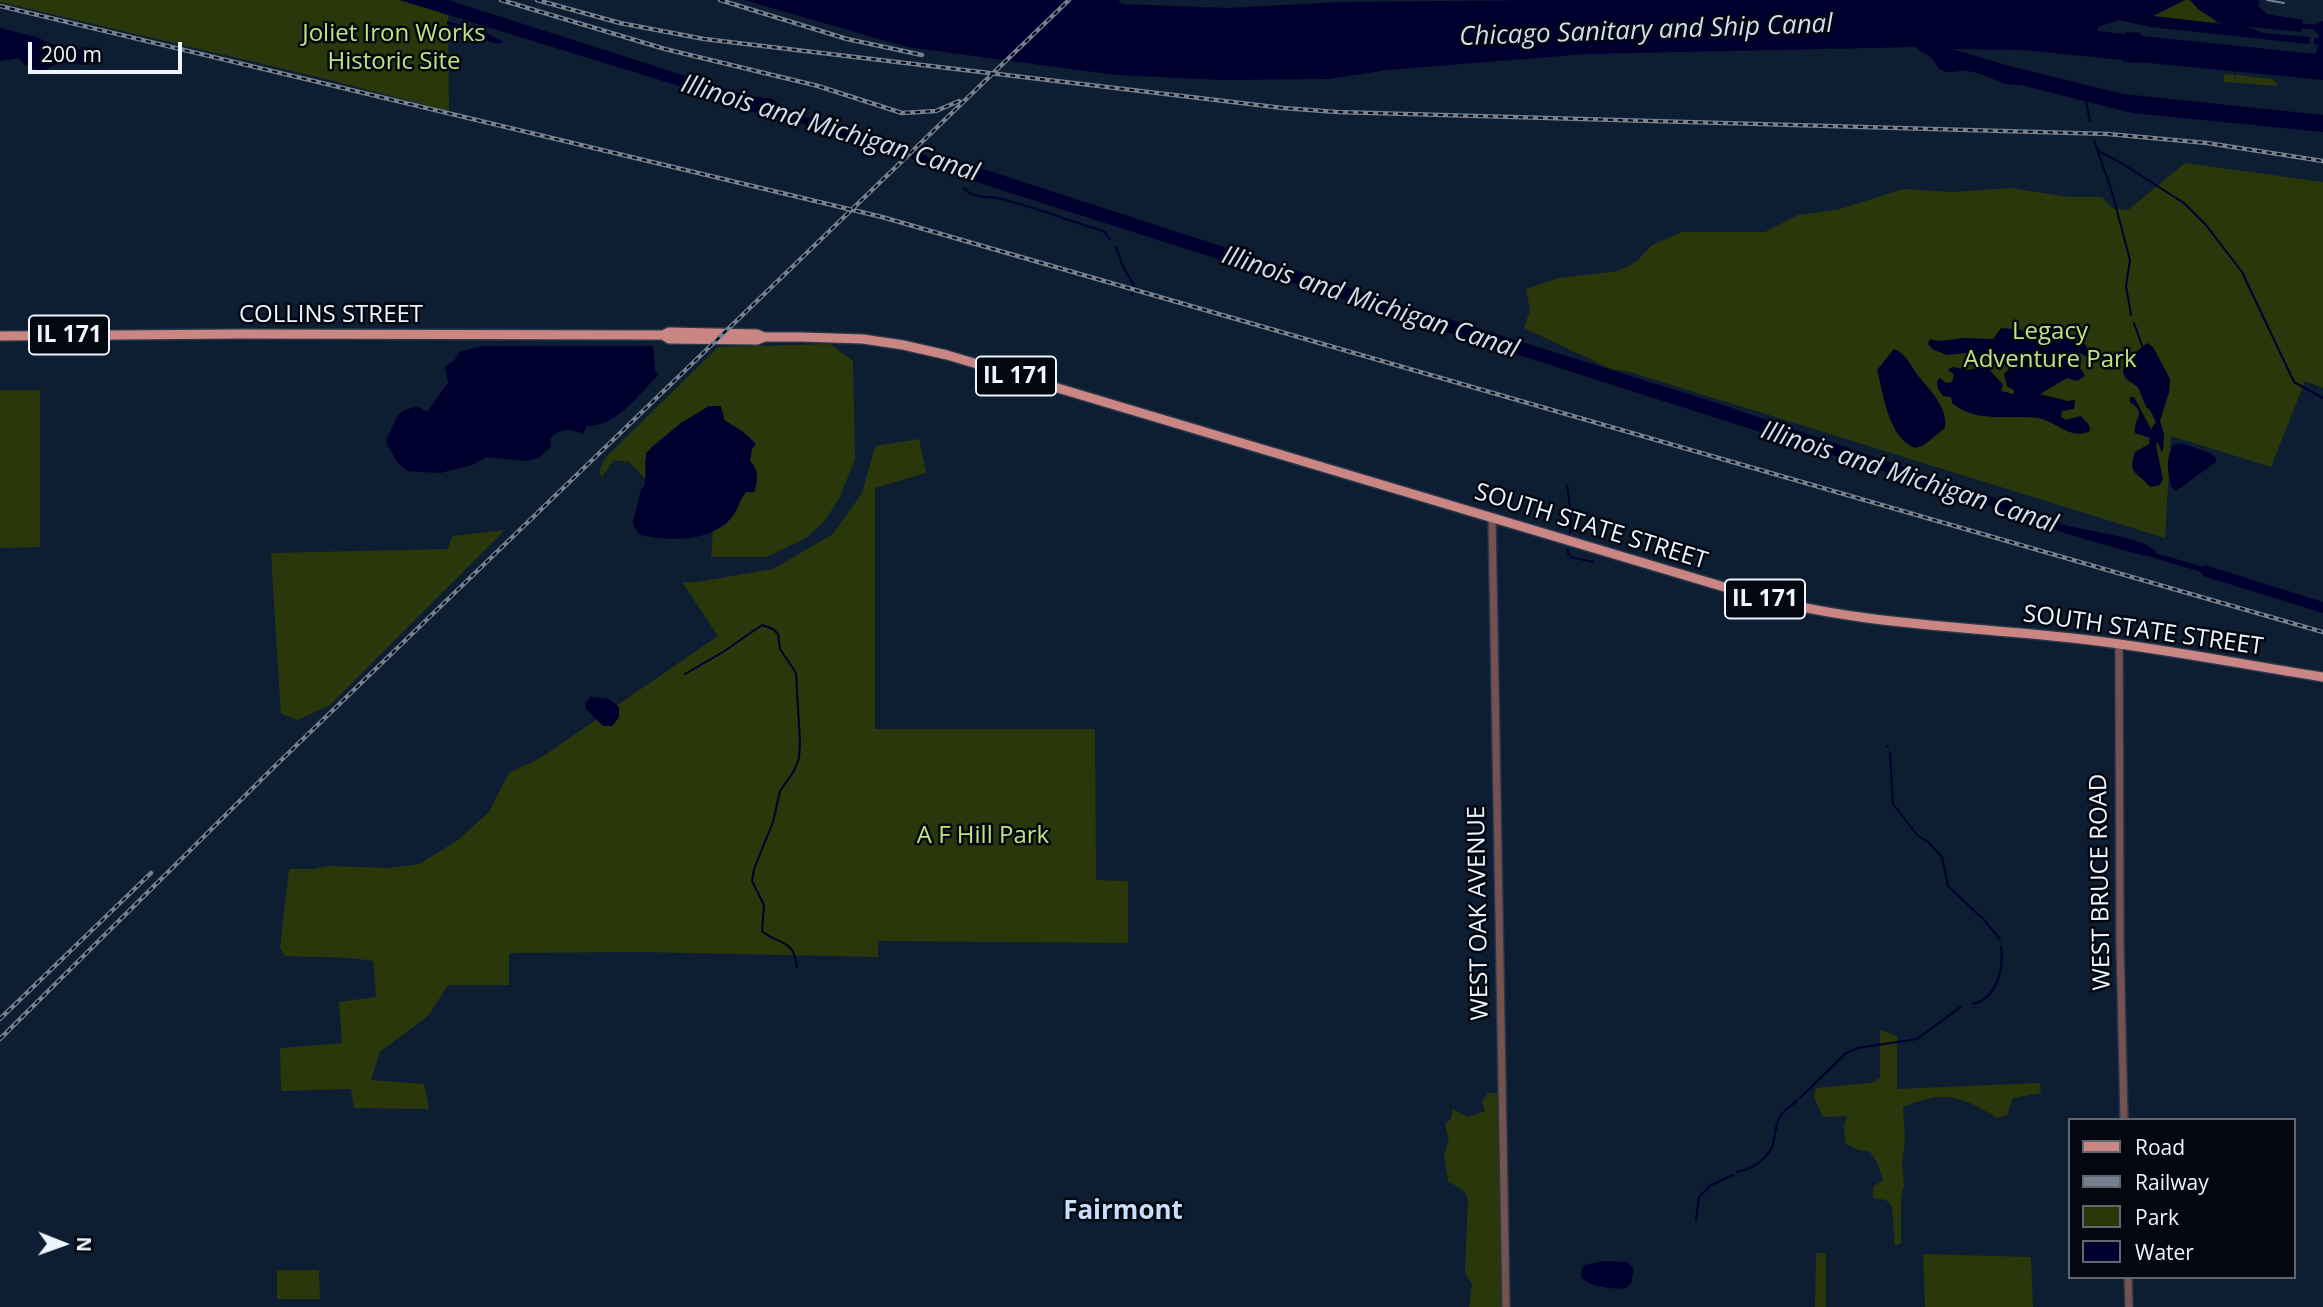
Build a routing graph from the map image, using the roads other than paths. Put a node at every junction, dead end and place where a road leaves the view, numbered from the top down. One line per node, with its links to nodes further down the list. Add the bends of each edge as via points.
1 (0, 336): 2 (main road, COLLINS STREET / IL 171, via 669,332)
2 (863, 339): 3 (main road, SOUTH STATE STREET / IL 171, via 947,355)
3 (1492, 518): 4 (main road, SOUTH STATE STREET / IL 171, via 1808,609); 8 (street, WEST OAK AVENUE)
4 (2119, 644): 5 (main road, SOUTH STATE STREET / IL 171); 6 (street, WEST BRUCE ROAD)
5 (2323, 677)
6 (2124, 1118)
7 (2128, 1279): 9 (street)
8 (1506, 1307)
9 (2129, 1307)

